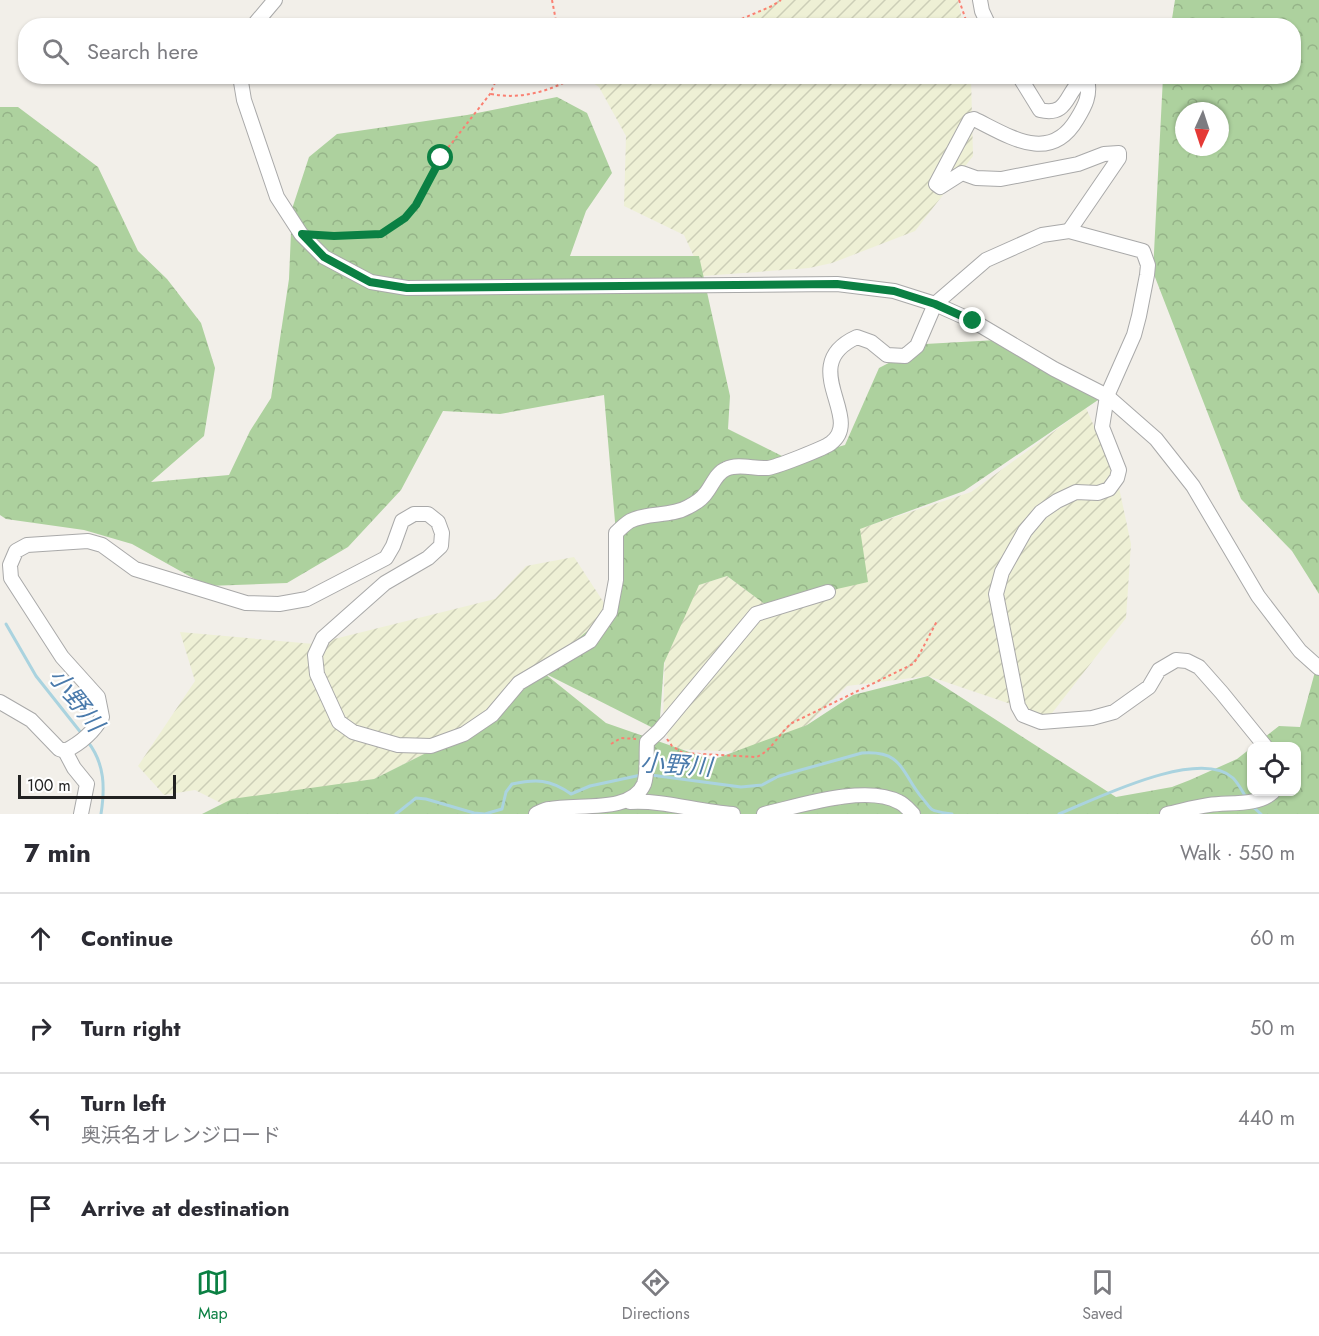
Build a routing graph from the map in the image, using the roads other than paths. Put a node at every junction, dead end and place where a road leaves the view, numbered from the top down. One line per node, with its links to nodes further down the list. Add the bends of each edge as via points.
1 (275, 0): 3 (street)
2 (980, 0): 4 (street)
3 (260, 18)
4 (985, 18)
5 (241, 84): 10 (street, via 277,197 302,234 324,257 370,282 407,288 837,284 894,291)
6 (1024, 84): 7 (street, via 1040,110 1052,112 1063,106)
7 (1078, 84)
8 (1089, 84): 9 (street, via 1087,102 1074,124 1061,137 1045,144 1028,144 970,120 936,184 940,187 962,173 1001,179 1119,153)
9 (1069, 231): 10 (street, via 1042,235 986,260); 11 (street, via 1143,251 1148,265 1134,335)
10 (935, 304): 11 (street); 16 (street, via 917,346 905,356 887,355 858,337 835,352 830,365 831,382 842,422 831,444 769,468 726,468 704,495 686,509 631,521 616,533 616,580 610,612 590,641 519,683 492,716 464,735 431,746 398,745 353,732 339,722 317,674 315,655 323,638 385,583 441,546 438,522 428,514 414,514 402,521 386,558 307,599 279,604 246,603 135,569 102,545 88,541 27,545 16,551 10,565 11,578 62,657 98,697 102,717 94,730)
11 (1107, 396): 13 (street, via 1156,439 1193,486 1258,596 1300,651); 15 (street, via 1102,427 1119,470 1117,478 1109,489 1076,492 1041,512 1025,531 1002,572 996,594 1018,706 1023,715 1041,722 1092,718 1114,712 1149,687 1158,670 1176,660 1187,661 1199,667)
12 (828, 592): 18 (street, via 756,614 647,742 646,776 640,793)
13 (1319, 668)
14 (0, 702): 16 (street, via 31,720 59,749)
15 (1261, 742)
16 (71, 748): 19 (street, via 74,768 87,784)
17 (1266, 796): 24 (street)
18 (630, 802): 20 (street, via 548,809); 21 (street, via 665,802)
19 (81, 814)
20 (536, 814)
21 (733, 814)
22 (764, 814): 23 (street, via 850,795 871,795 898,801)
23 (913, 814)
24 (1167, 814)

